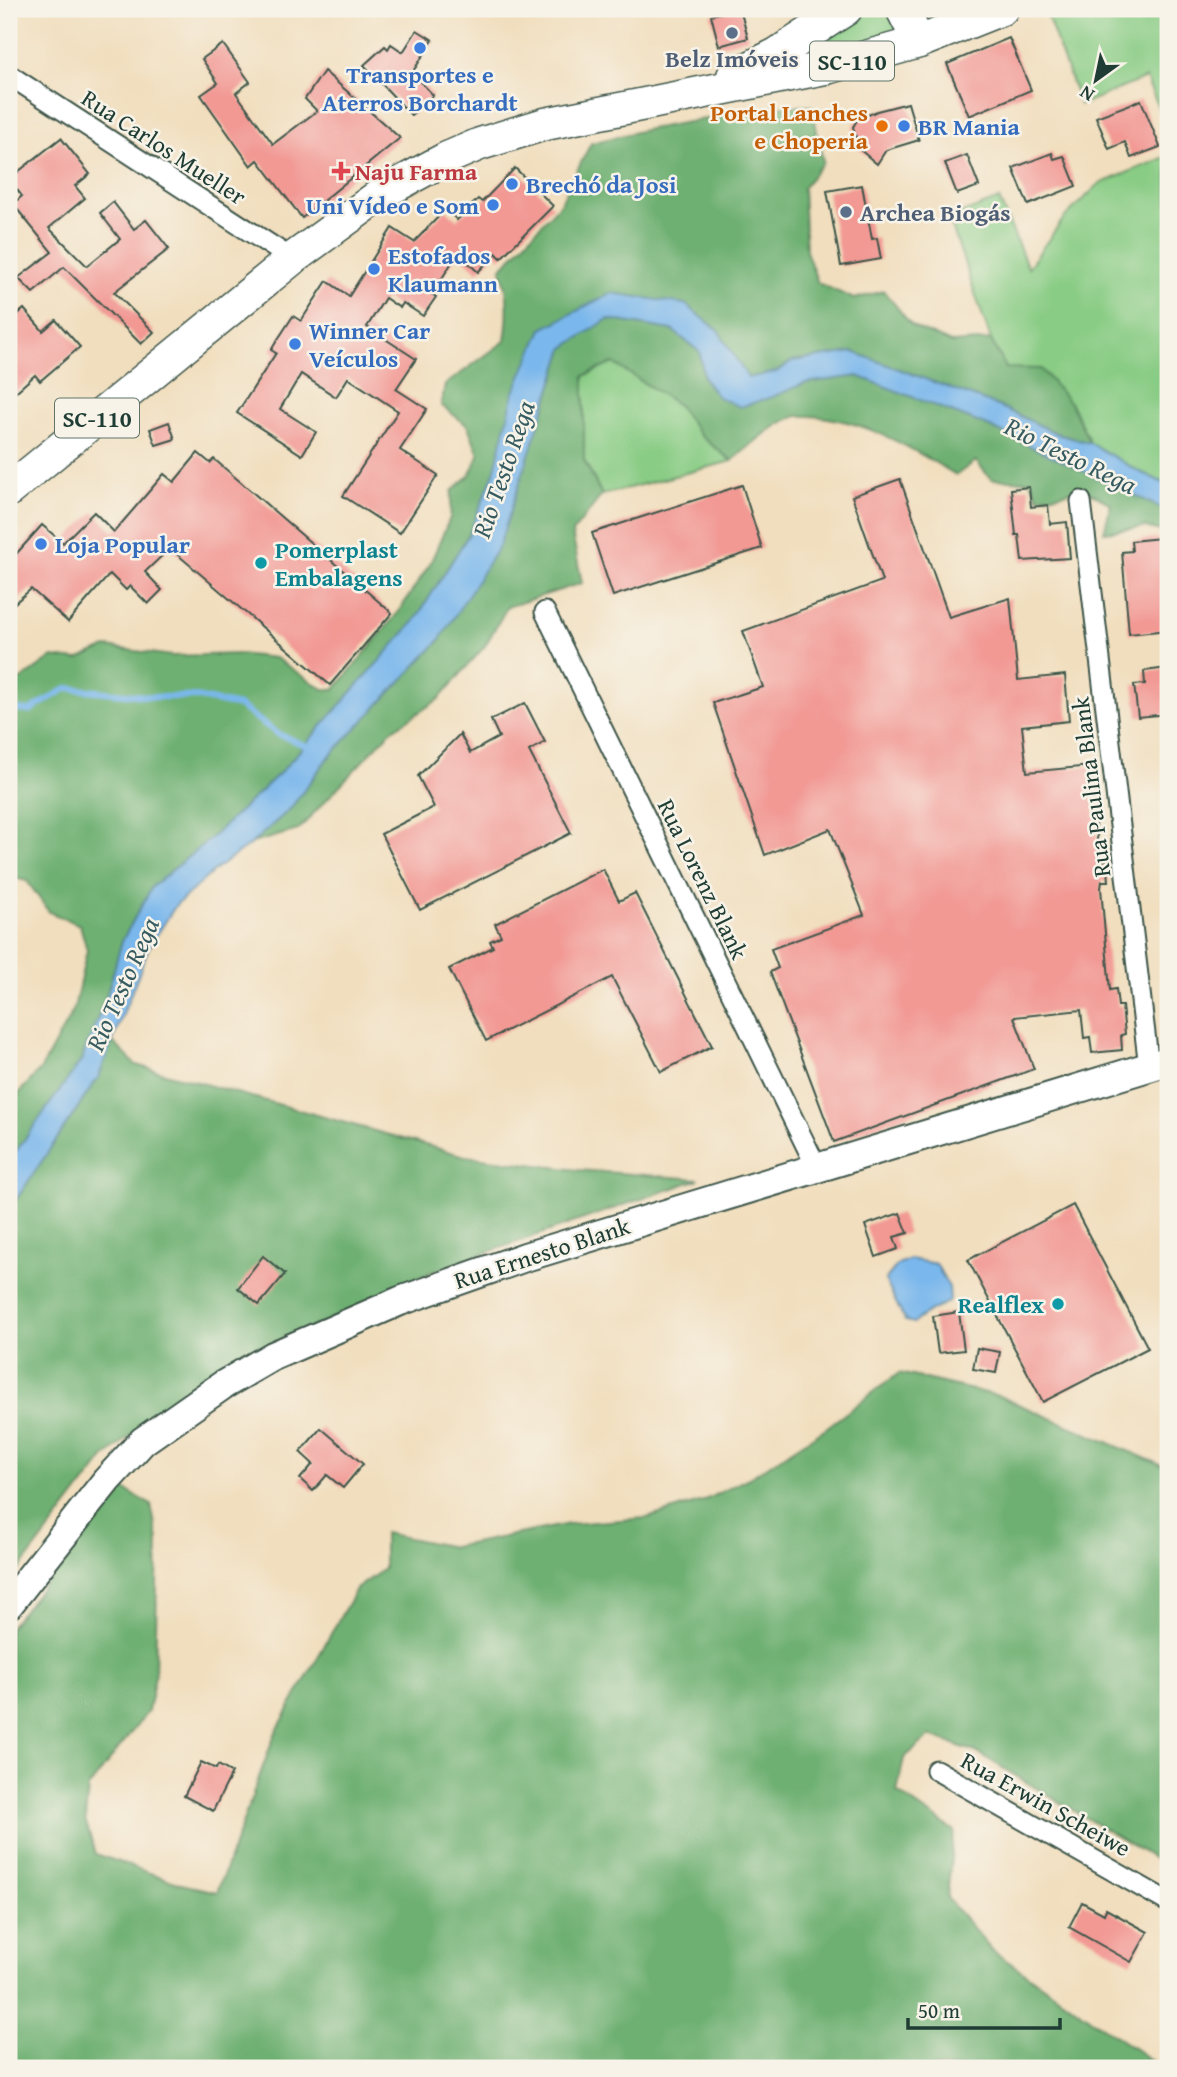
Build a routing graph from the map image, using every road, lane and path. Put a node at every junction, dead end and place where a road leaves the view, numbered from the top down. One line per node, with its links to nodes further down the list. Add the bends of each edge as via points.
1 (846, 9): 6 (main road, SC-110, via 777,54)
2 (902, 9): 4 (main road)
3 (1002, 9): 4 (main road, SC-110)
4 (919, 41): 6 (main road, SC-110, via 816,71)
5 (9, 75): 7 (street, Rua Carlos Mueller)
6 (697, 93): 7 (main road, SC-110, via 545,124 480,144 384,192)
7 (292, 259): 8 (main road, SC-110)
8 (9, 490)
9 (1082, 501): 11 (street, Rua Paulina Blank)
10 (545, 612): 12 (street, Rua Lorenz Blank)
11 (1159, 1064): 12 (street, Rua Ernesto Blank)
12 (817, 1168): 13 (street, Rua Ernesto Blank, via 465,1277 273,1356 143,1441)
13 (9, 1604)
14 (936, 1770): 15 (street, Rua Erwin Scheiwe)
15 (1168, 1902)

